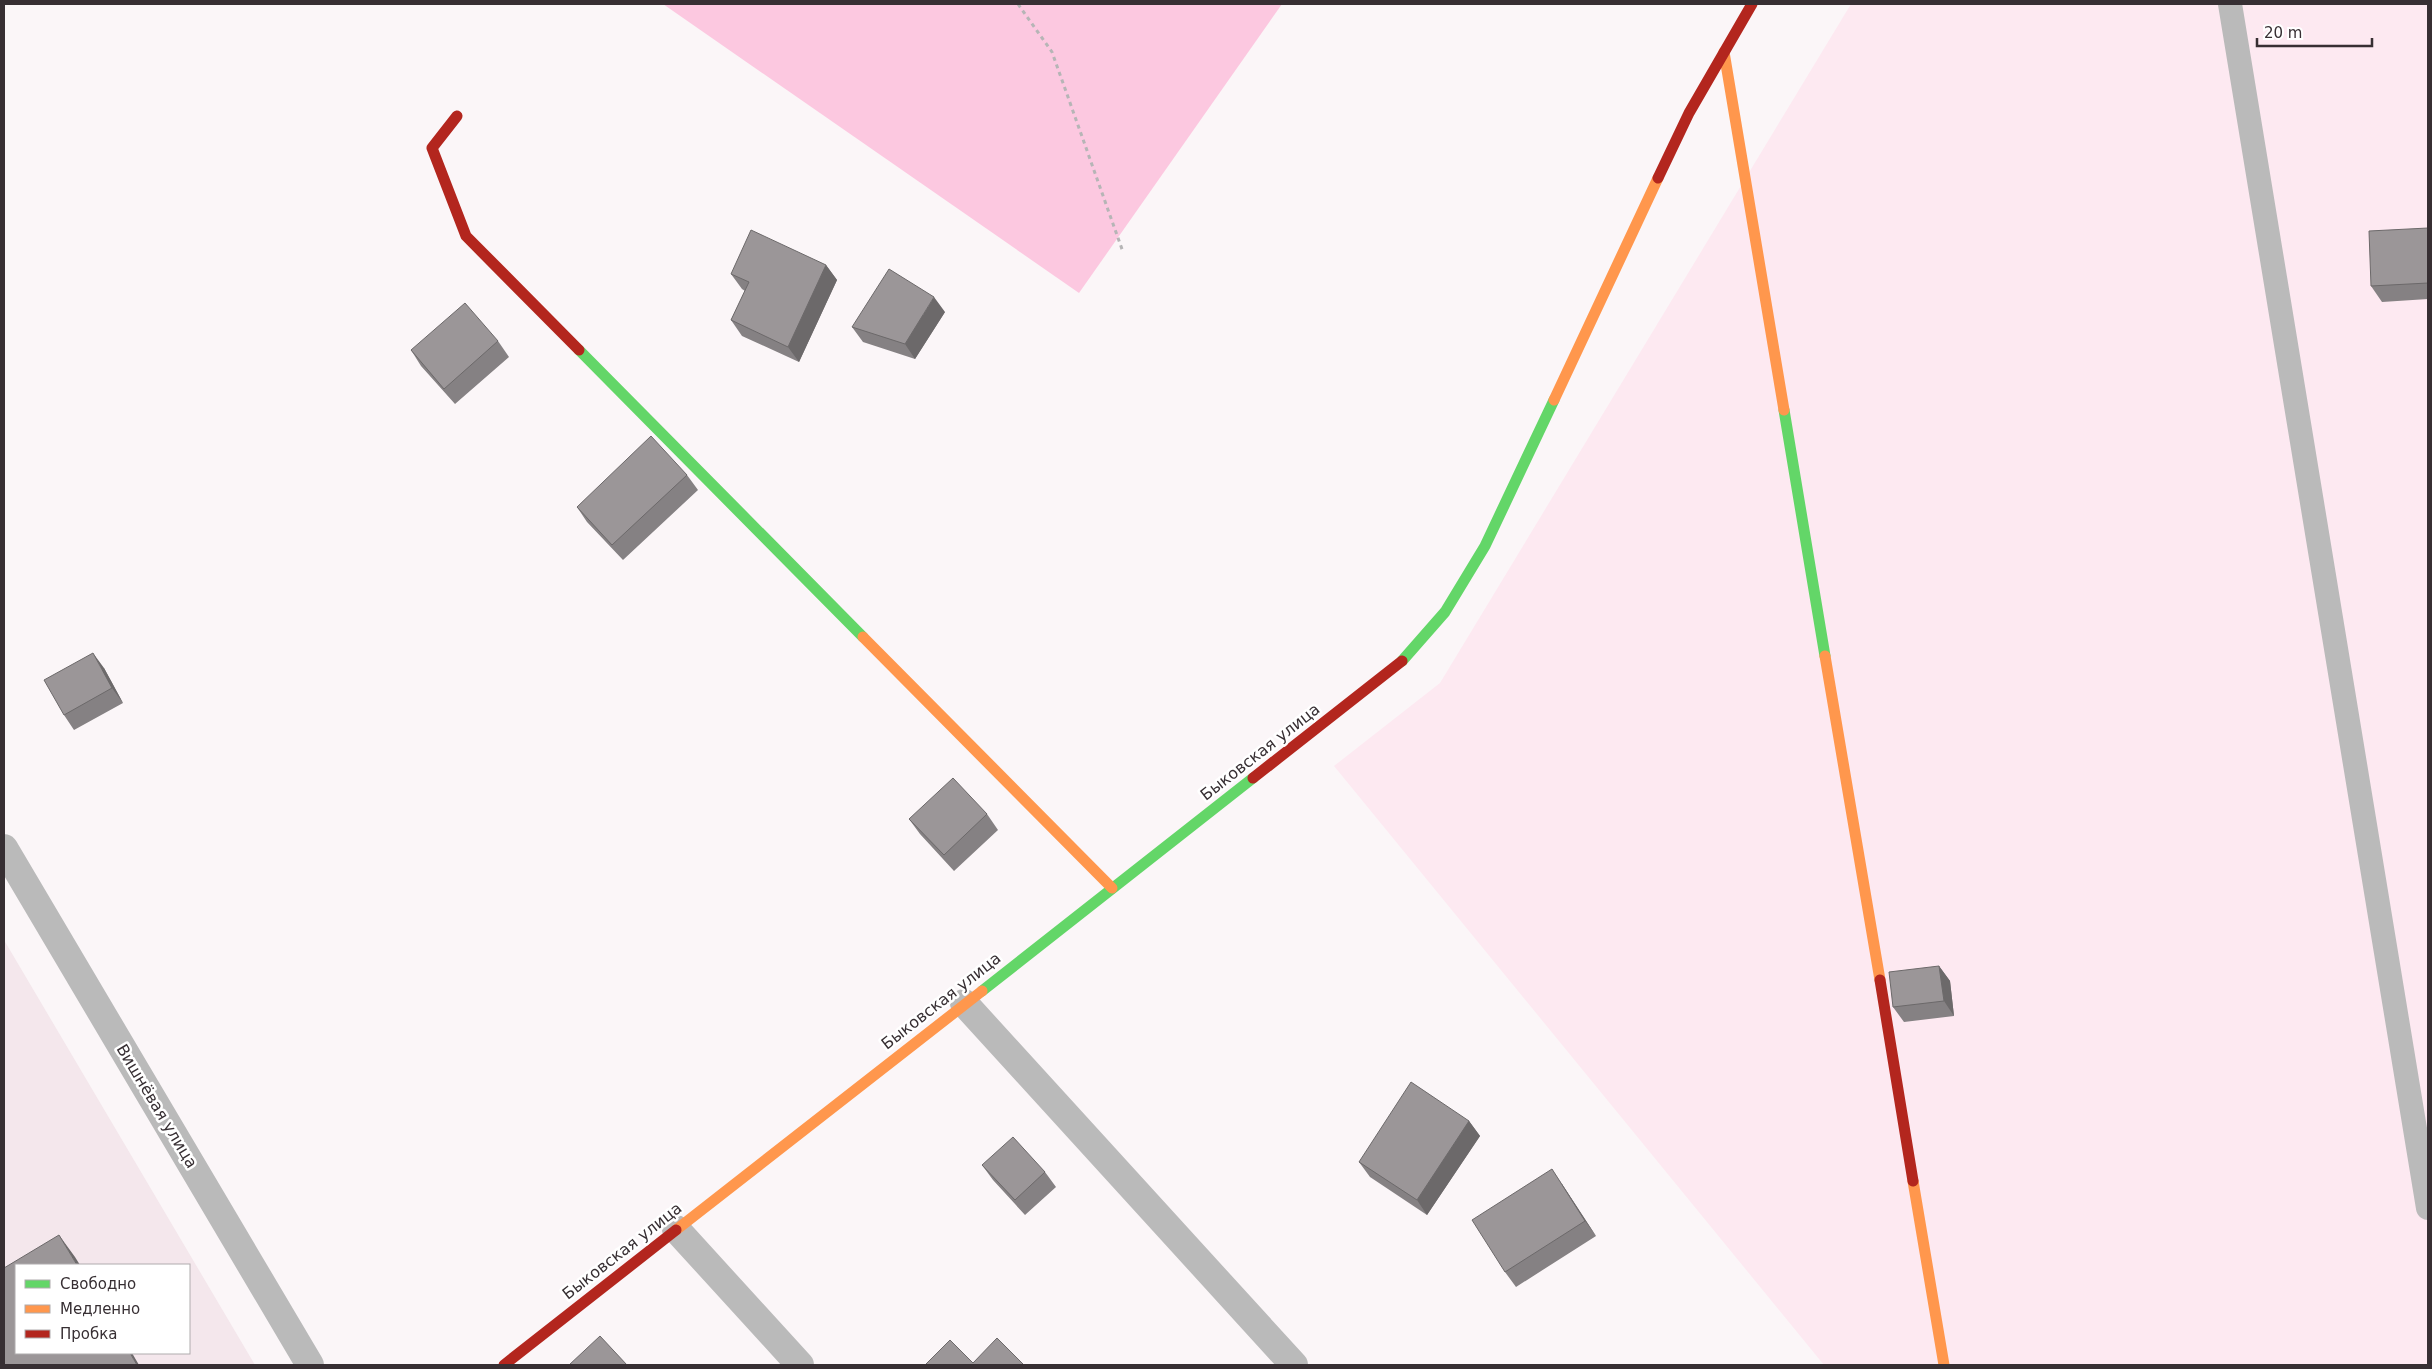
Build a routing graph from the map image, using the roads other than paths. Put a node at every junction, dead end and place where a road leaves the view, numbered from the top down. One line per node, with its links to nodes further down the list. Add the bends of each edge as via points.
1 (1752, 4): 3 (street, Быковская улица)
2 (2230, 4): 8 (lane)
3 (1724, 52): 6 (street, Быковская улица, via 1689,113 1485,546 1445,612 1399,664); 14 (street)
4 (457, 116): 6 (street, via 432,148 466,236)
5 (4, 848): 10 (street, Вишнёвая улица)
6 (1112, 888): 7 (street, Быковская улица)
7 (964, 1003): 9 (street, Быковская улица); 13 (street)
8 (2428, 1208)
9 (676, 1229): 11 (street, Быковская улица); 12 (street)
10 (310, 1365)
11 (504, 1365)
12 (800, 1365)
13 (1294, 1365)
14 (1944, 1365)

